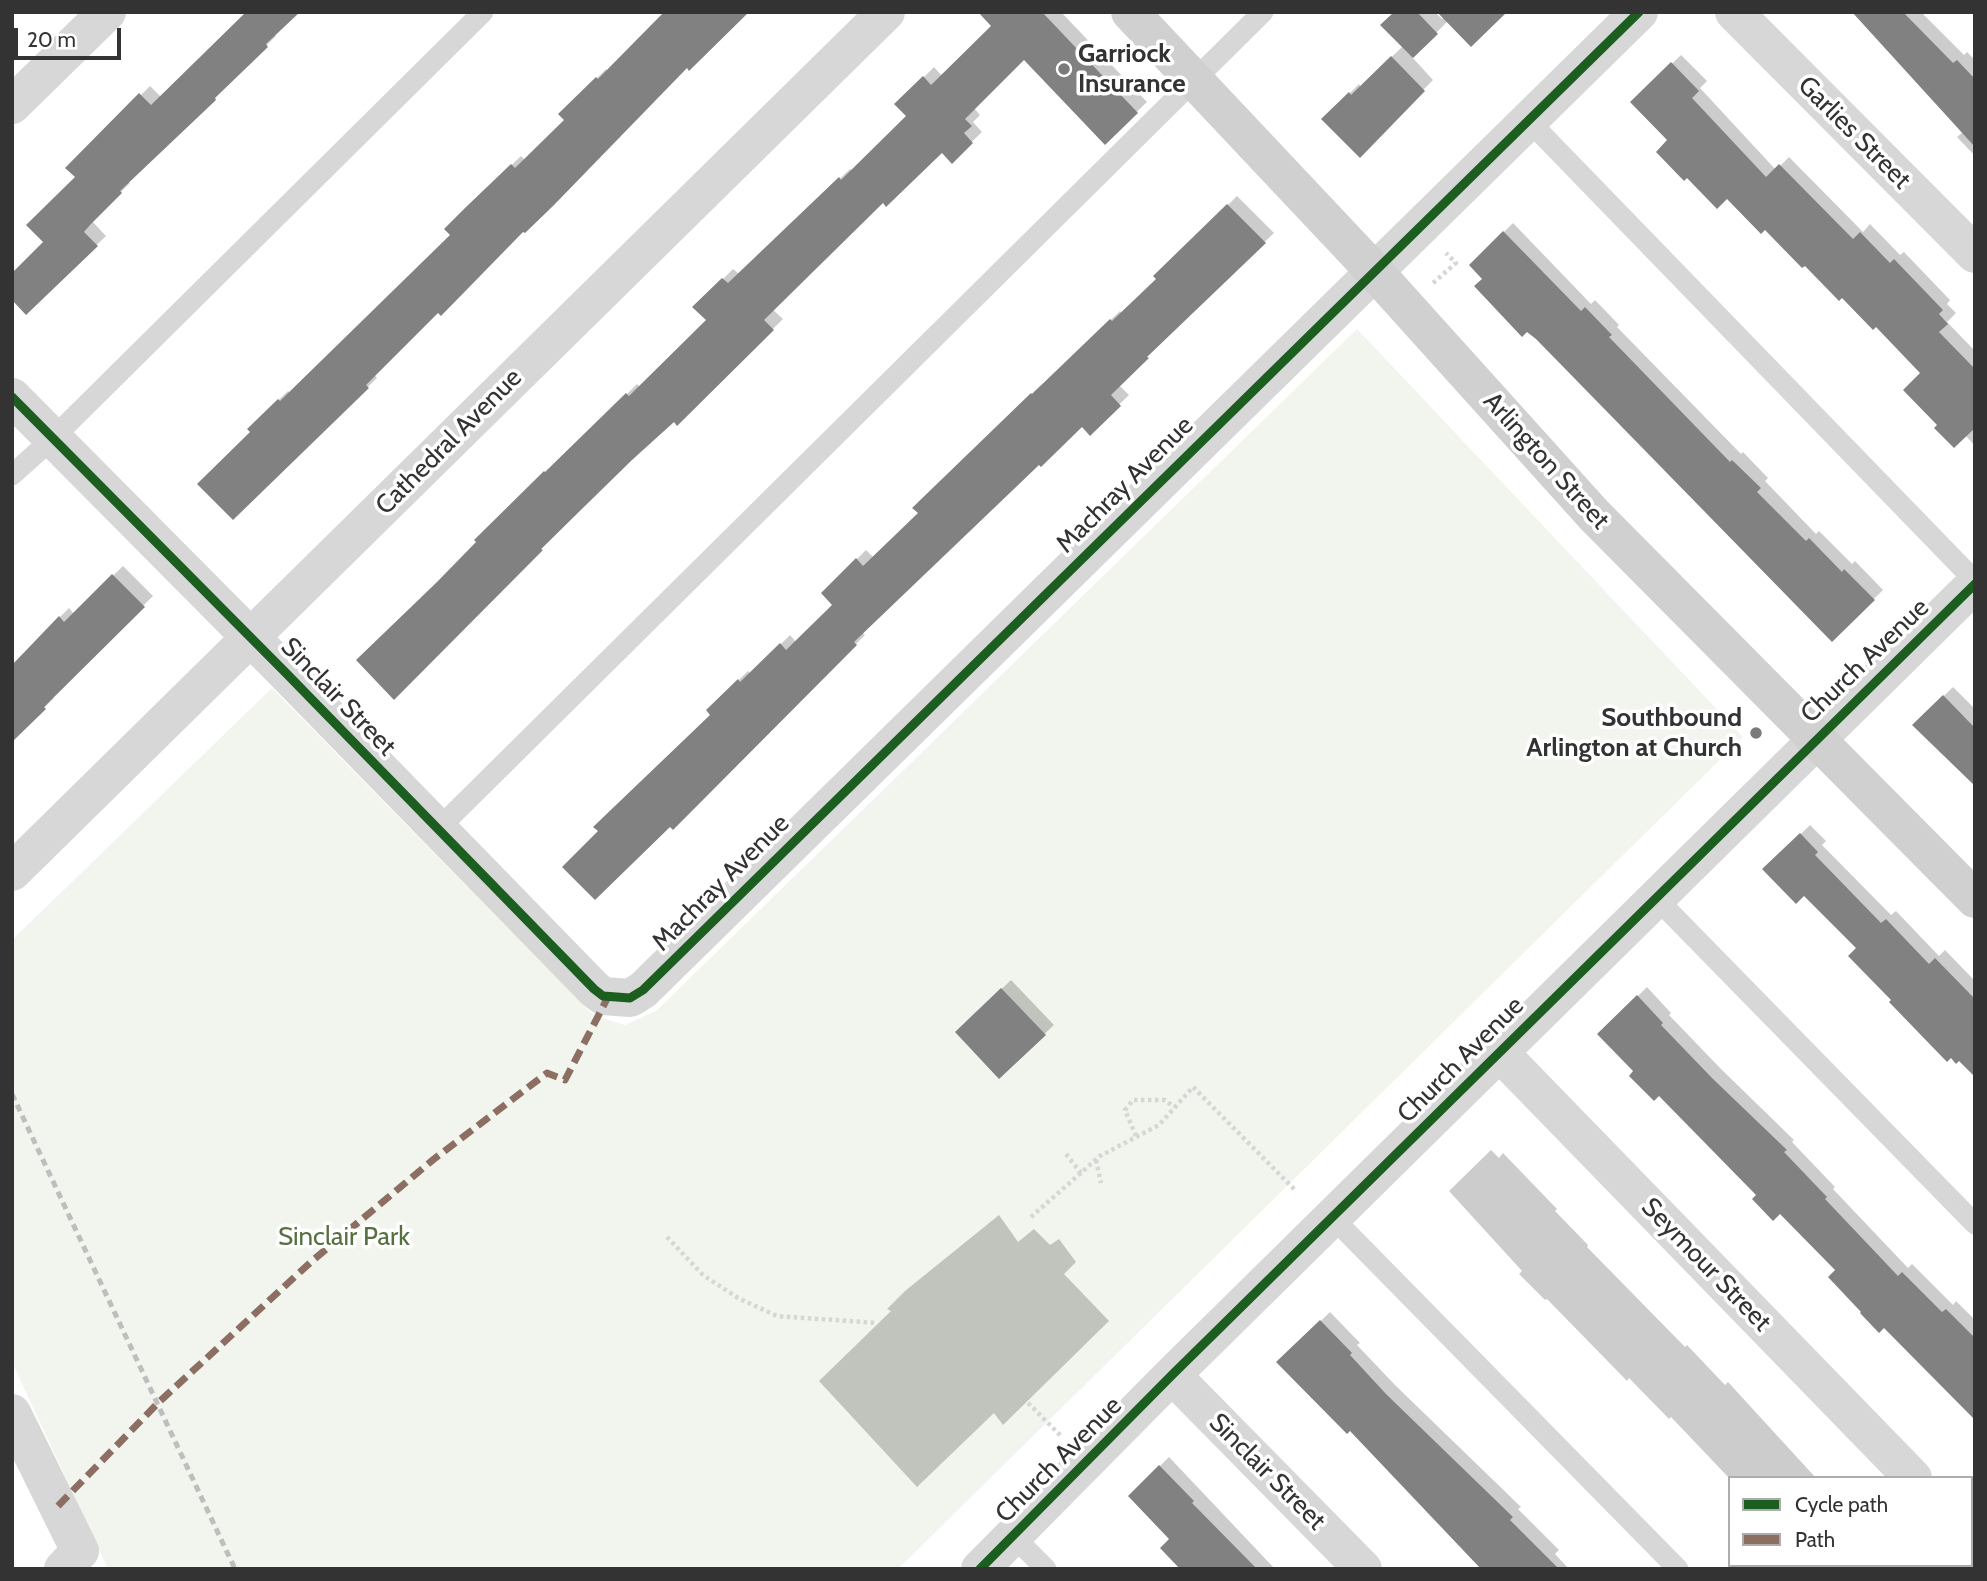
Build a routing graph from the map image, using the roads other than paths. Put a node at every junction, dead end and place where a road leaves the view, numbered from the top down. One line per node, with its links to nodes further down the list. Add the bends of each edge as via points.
1 (107, 12): 9 (street)
2 (483, 12): 14 (lane)
3 (886, 12): 17 (street, Cathedral Avenue)
4 (1130, 12): 8 (main road, Arlington Street)
5 (1264, 12): 8 (lane)
6 (1639, 12): 10 (street, Machray Avenue)
7 (1734, 12): 11 (street, Garlies Street)
8 (1195, 79): 12 (main road, Arlington Street); 19 (lane)
9 (12, 105)
10 (1528, 120): 12 (street, Machray Avenue); 16 (lane)
11 (1975, 254)
12 (1374, 271): 18 (main road, Arlington Street, via 1594,515); 23 (street, Machray Avenue)
13 (12, 397): 14 (street, Sinclair Street)
14 (53, 438): 15 (lane); 17 (street, Sinclair Street)
15 (12, 475)
16 (1975, 582): 18 (street, Church Avenue)
17 (251, 638): 19 (street, Sinclair Street); 20 (street, Cathedral Avenue)
18 (1816, 738): 21 (street, Church Avenue); 22 (main road, Arlington Street)
19 (438, 829): 23 (street, Sinclair Street, via 603,996 629,998)
20 (12, 872)
21 (1655, 897): 24 (street, Church Avenue); 26 (lane)
22 (1975, 899)
23 (643, 990)
24 (1499, 1052): 25 (street, Church Avenue); 29 (street, Seymour Street)
25 (1332, 1217): 27 (street, Church Avenue); 35 (lane)
26 (1975, 1224)
27 (1172, 1375): 30 (street, Church Avenue); 34 (street, Sinclair Street)
28 (12, 1413): 31 (street)
29 (1911, 1476)
30 (1013, 1536): 32 (street, Church Avenue); 33 (lane)
31 (72, 1560)
32 (980, 1569)
33 (1046, 1569)
34 (1363, 1569)
35 (1678, 1569)

